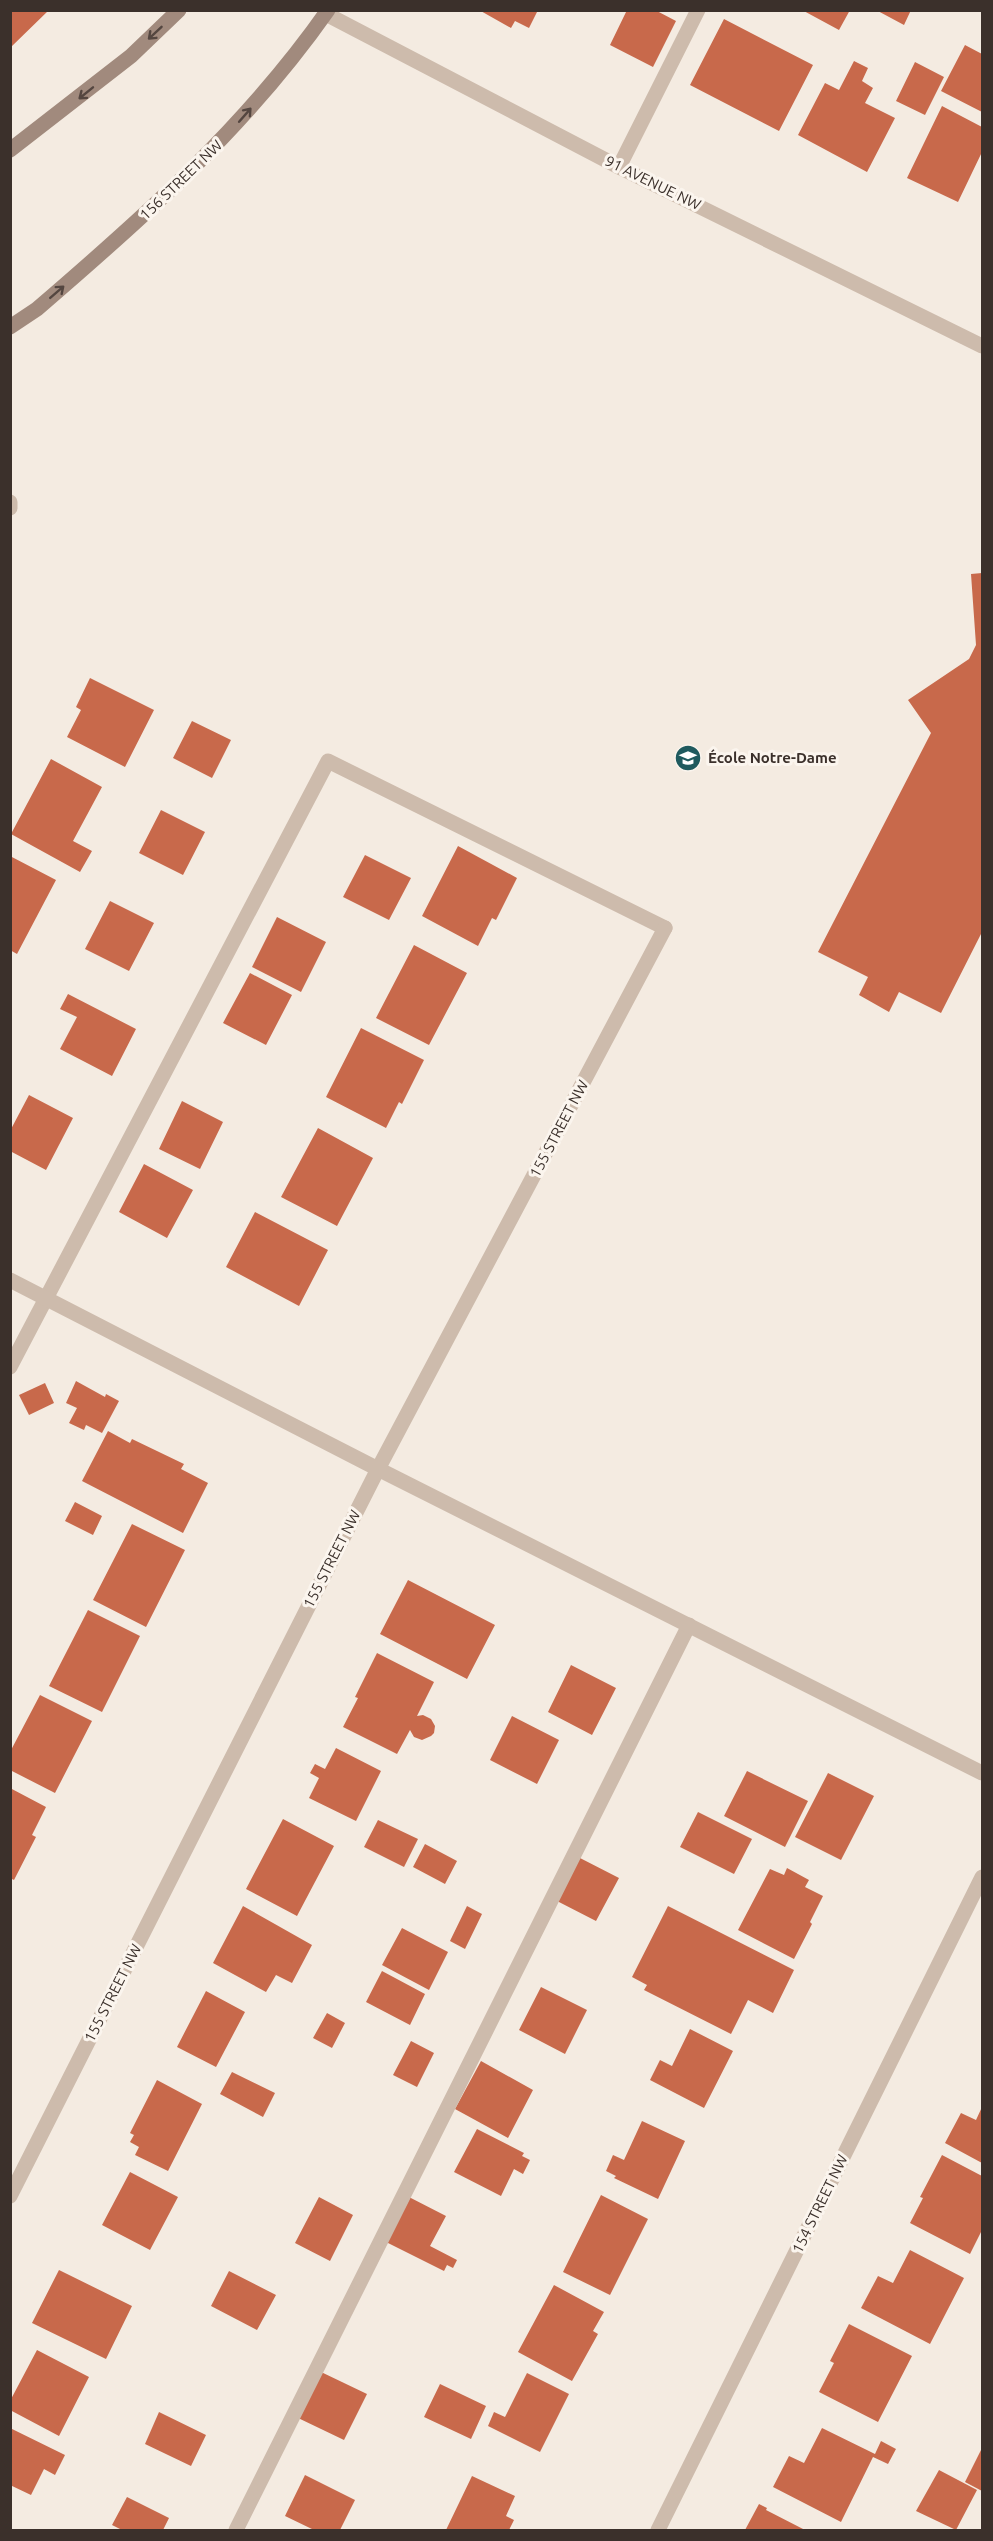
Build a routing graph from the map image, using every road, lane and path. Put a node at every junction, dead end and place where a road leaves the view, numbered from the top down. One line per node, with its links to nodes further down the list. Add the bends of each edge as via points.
1 (179, 10): 4 (main road, one-way to 4, via 131,56)
2 (698, 10): 5 (street)
3 (327, 12): 5 (street, 91 AVENUE NW); 6 (main road, 156 STREET NW, one-way to 3, via 37,309 189,175 283,72)
4 (10, 150)
5 (619, 167): 7 (street, 91 AVENUE NW)
6 (10, 327)
7 (982, 346)
8 (10, 502): 9 (street)
9 (10, 508)
10 (10, 1280): 11 (street)
11 (46, 1298): 12 (street); 13 (street); 13 (street, 155 STREET NW, via 328,761 665,928)
12 (10, 1367)
13 (378, 1469): 14 (street); 17 (street, 155 STREET NW)
14 (690, 1625): 15 (street); 18 (street)
15 (982, 1773)
16 (982, 1877): 19 (street, 154 STREET NW)
17 (10, 2196)
18 (236, 2530)
19 (658, 2530)

